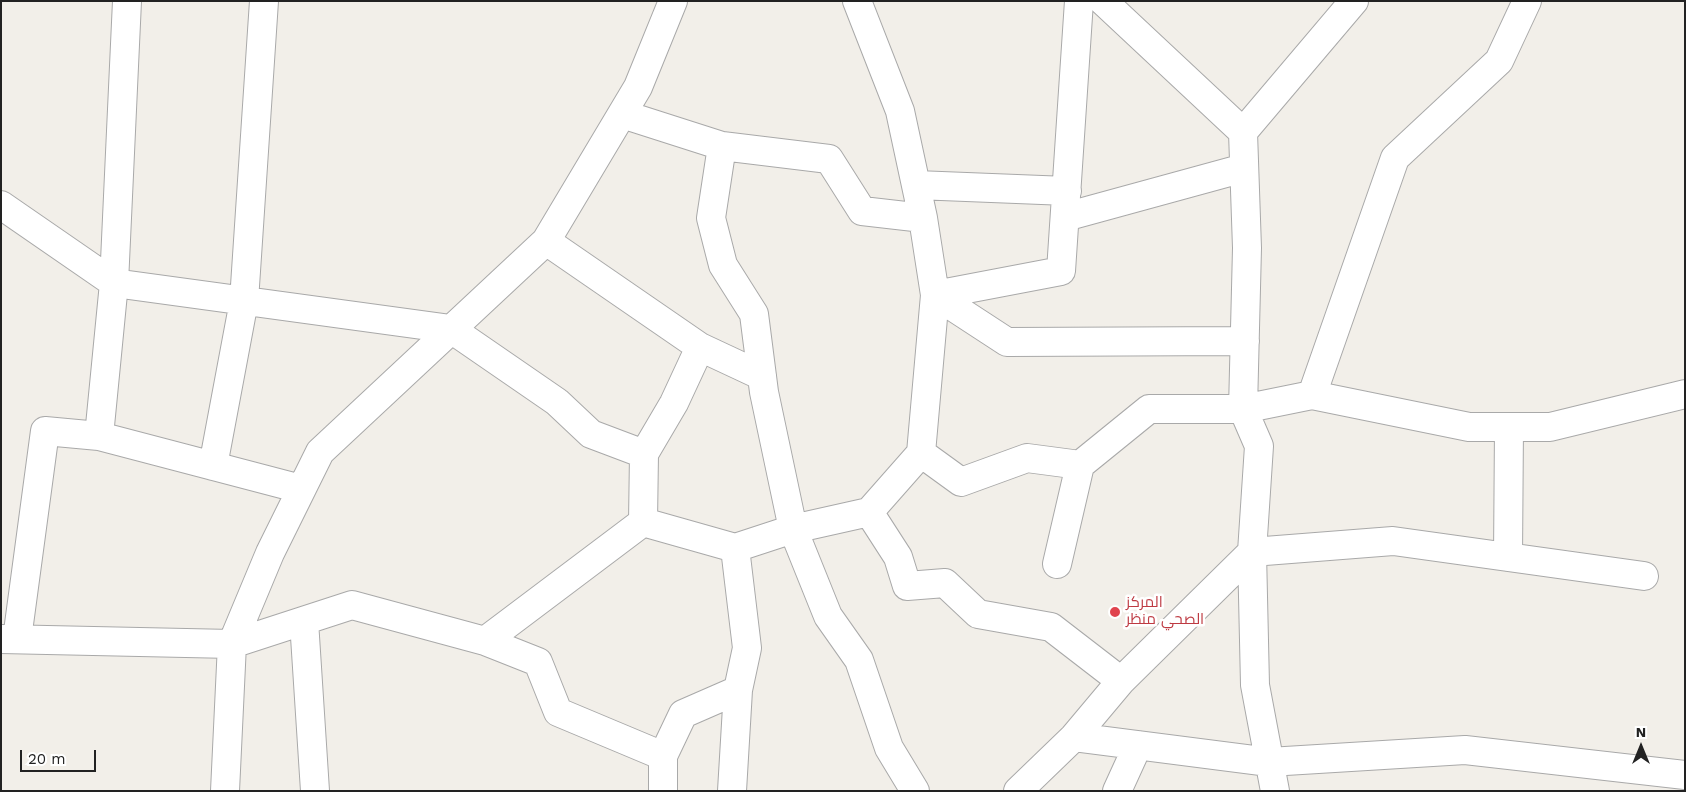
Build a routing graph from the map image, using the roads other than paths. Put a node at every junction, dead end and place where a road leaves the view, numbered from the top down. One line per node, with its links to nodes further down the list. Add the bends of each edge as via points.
1 (127, 1): 19 (street)
2 (264, 1): 21 (street)
3 (673, 1): 9 (street, via 638,87)
4 (856, 1): 13 (street, via 900,112)
5 (1079, 1): 14 (street)
6 (1103, 1): 10 (street)
7 (1354, 1): 10 (street)
8 (1527, 1): 27 (street, via 1498,61 1395,158)
9 (622, 114): 11 (street); 18 (street)
10 (1243, 132): 12 (street)
11 (722, 146): 16 (street, via 829,158 862,211); 25 (street, via 711,218 723,265 754,314)
12 (1244, 168): 17 (street); 23 (street, via 1247,248)
13 (916, 186): 14 (street); 16 (street)
14 (1067, 190): 17 (street)
15 (1, 204): 19 (street)
16 (922, 218): 20 (street)
17 (1065, 218): 20 (street, via 1061,271)
18 (546, 241): 22 (street); 24 (street)
19 (114, 283): 21 (street); 30 (street)
20 (935, 295): 23 (street, via 1007,342); 31 (street)
21 (244, 301): 22 (street); 34 (street)
22 (451, 329): 32 (street, via 557,402 591,434); 35 (street, via 320,452)
23 (1245, 341): 28 (street)
24 (700, 347): 25 (street); 32 (street, via 674,403)
25 (762, 376): 38 (street)
26 (1685, 394): 29 (street, via 1550,427)
27 (1312, 395): 28 (street); 29 (street, via 1469,427)
28 (1243, 409): 33 (street, via 1149,409); 40 (street, via 1260,446)
29 (1509, 427): 41 (street)
30 (99, 436): 34 (street); 45 (street, via 45,431)
31 (921, 453): 33 (street, via 961,482 1026,458); 36 (street)
32 (644, 454): 37 (street)
33 (1080, 465): 42 (street)
34 (213, 466): 35 (street)
35 (301, 489): 47 (street)
36 (869, 512): 38 (street); 48 (street, via 898,557 907,586 945,583 978,614 1051,627)
37 (642, 522): 39 (street); 46 (street)
38 (793, 529): 39 (street); 59 (street, via 828,616 859,660 889,748)
39 (735, 548): 49 (street, via 746,648)
40 (1252, 552): 41 (street, via 1392,541); 48 (street); 53 (street, via 1255,685)
41 (1508, 557): 43 (street)
42 (1057, 564)
43 (1644, 576)
44 (304, 621): 46 (street, via 352,605); 47 (street); 56 (street)
45 (9, 639): 47 (street)
46 (485, 641): 52 (street, via 538,662 558,712)
47 (232, 644): 55 (street)
48 (1121, 681): 50 (street)
49 (738, 690): 52 (street, via 684,714); 58 (street)
50 (1074, 737): 51 (street); 60 (street)
51 (1138, 745): 53 (street); 61 (street)
52 (663, 756): 57 (street)
53 (1269, 762): 54 (street, via 1465,750); 62 (street)
54 (1685, 775)
55 (225, 791)
56 (315, 791)
57 (663, 791)
58 (732, 791)
59 (915, 791)
60 (1018, 791)
61 (1117, 791)
62 (1275, 791)

